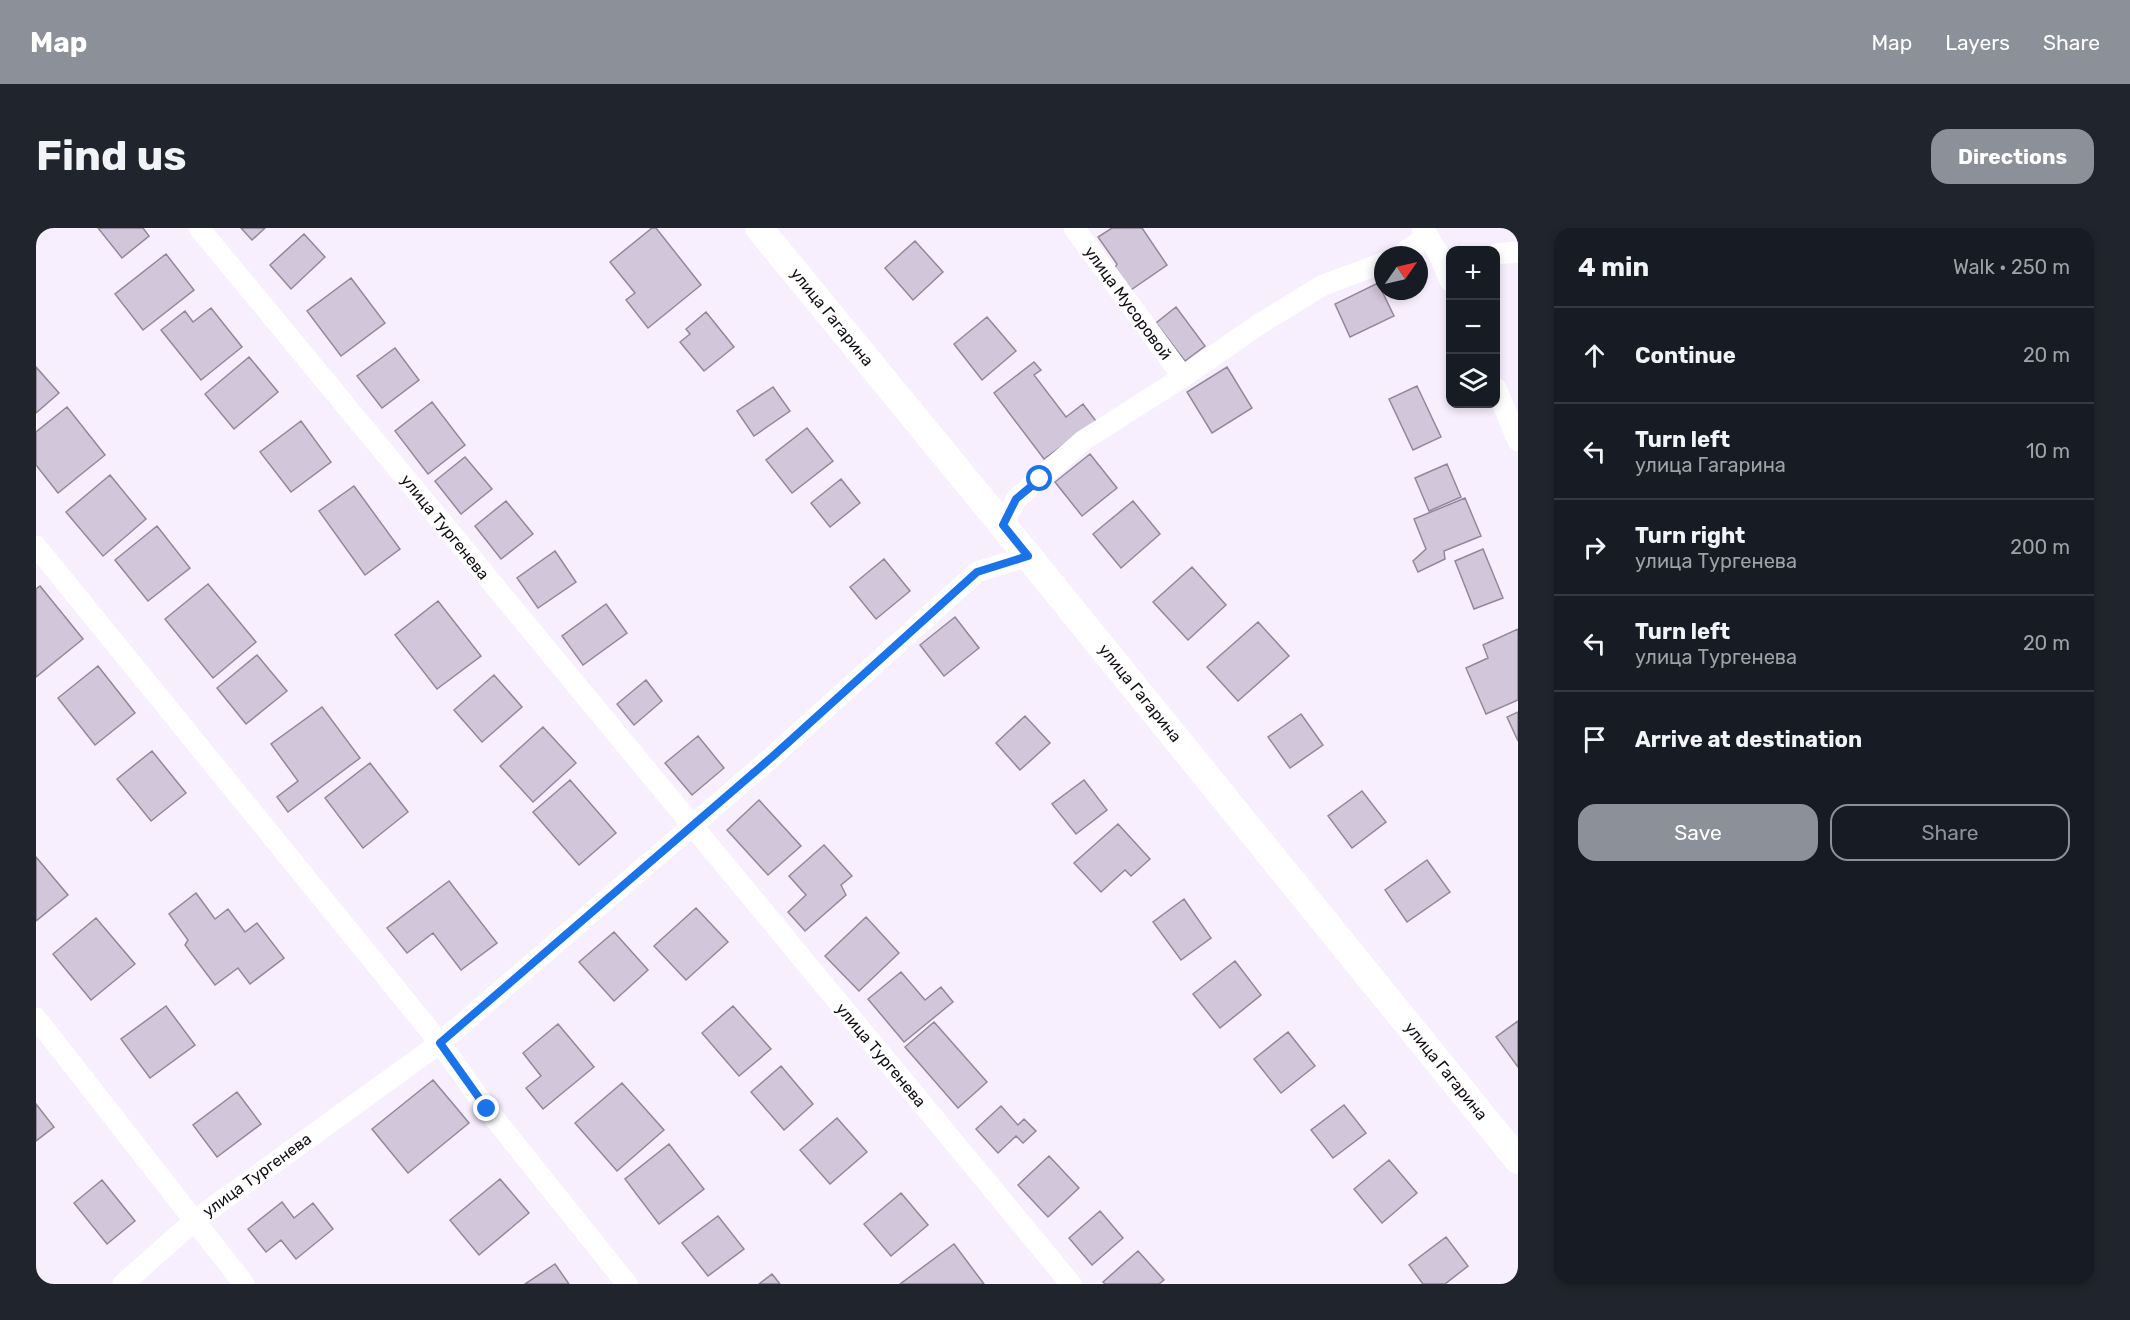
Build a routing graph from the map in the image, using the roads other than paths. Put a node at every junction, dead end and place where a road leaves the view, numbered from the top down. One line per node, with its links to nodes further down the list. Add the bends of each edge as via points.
1 (199, 228): 15 (street, улица Тургенева)
2 (759, 228): 12 (main road, улица Гагарина)
3 (1074, 228): 9 (street, улица Мусоровой)
4 (1435, 242): 8 (street)
5 (1518, 252): 6 (street)
6 (1500, 254)
7 (1374, 266): 9 (street, via 1323,285)
8 (1446, 271)
9 (1183, 377): 12 (street, via 1084,440 1016,499)
10 (1500, 398): 11 (street)
11 (1518, 441)
12 (1003, 525): 14 (main road, улица Гагарина)
13 (36, 546): 17 (street)
14 (1028, 556): 15 (street, улица Тургенева, via 977,572); 18 (main road, улица Гагарина)
15 (692, 826): 17 (street, улица Тургенева); 23 (street, улица Тургенева)
16 (36, 1018): 19 (street, улица Тургенева)
17 (440, 1043): 19 (street, улица Тургенева); 22 (street, via 487,1109)
18 (1518, 1160)
19 (194, 1221): 20 (street); 21 (street)
20 (123, 1284)
21 (244, 1284)
22 (627, 1284)
23 (1071, 1284)

